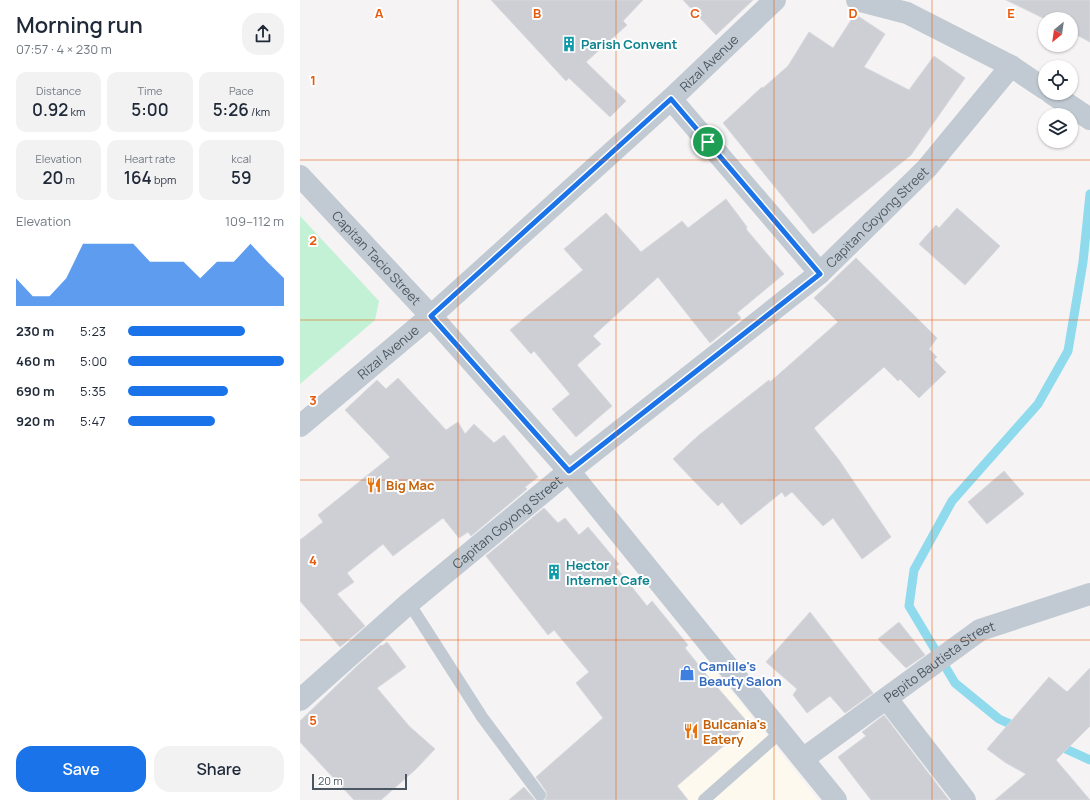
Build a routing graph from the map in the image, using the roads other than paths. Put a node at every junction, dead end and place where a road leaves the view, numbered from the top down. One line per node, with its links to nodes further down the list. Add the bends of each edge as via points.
1 (775, 0): 5 (street, Rizal Avenue)
2 (857, 0): 3 (street, via 907,13)
3 (1011, 66): 4 (street); 9 (street, Capitan Goyong Street, via 927,168)
4 (1038, 84)
5 (671, 99): 9 (street); 10 (street, Rizal Avenue)
6 (1062, 100): 7 (street)
7 (1090, 119)
8 (300, 176): 10 (street, Capitan Tacio Street)
9 (820, 274): 12 (street, Capitan Goyong Street)
10 (431, 316): 11 (street, Rizal Avenue); 12 (street, Capitan Tacio Street)
11 (300, 426)
12 (569, 471): 14 (street, Capitan Goyong Street); 17 (street, Capitan Tacio Street)
13 (1090, 594): 15 (street, Pepito Bautista Street, via 980,630)
14 (408, 603): 16 (street, Capitan Goyong Street); 19 (lane, via 482,717)
15 (886, 699): 18 (street, Pepito Bautista Street); 22 (street)
16 (300, 700)
17 (781, 732): 18 (street, Capitan Tacio Street); 20 (lane)
18 (804, 759): 21 (street, Capitan Tacio Street)
19 (540, 795)
20 (704, 800)
21 (836, 800)
22 (965, 800)

